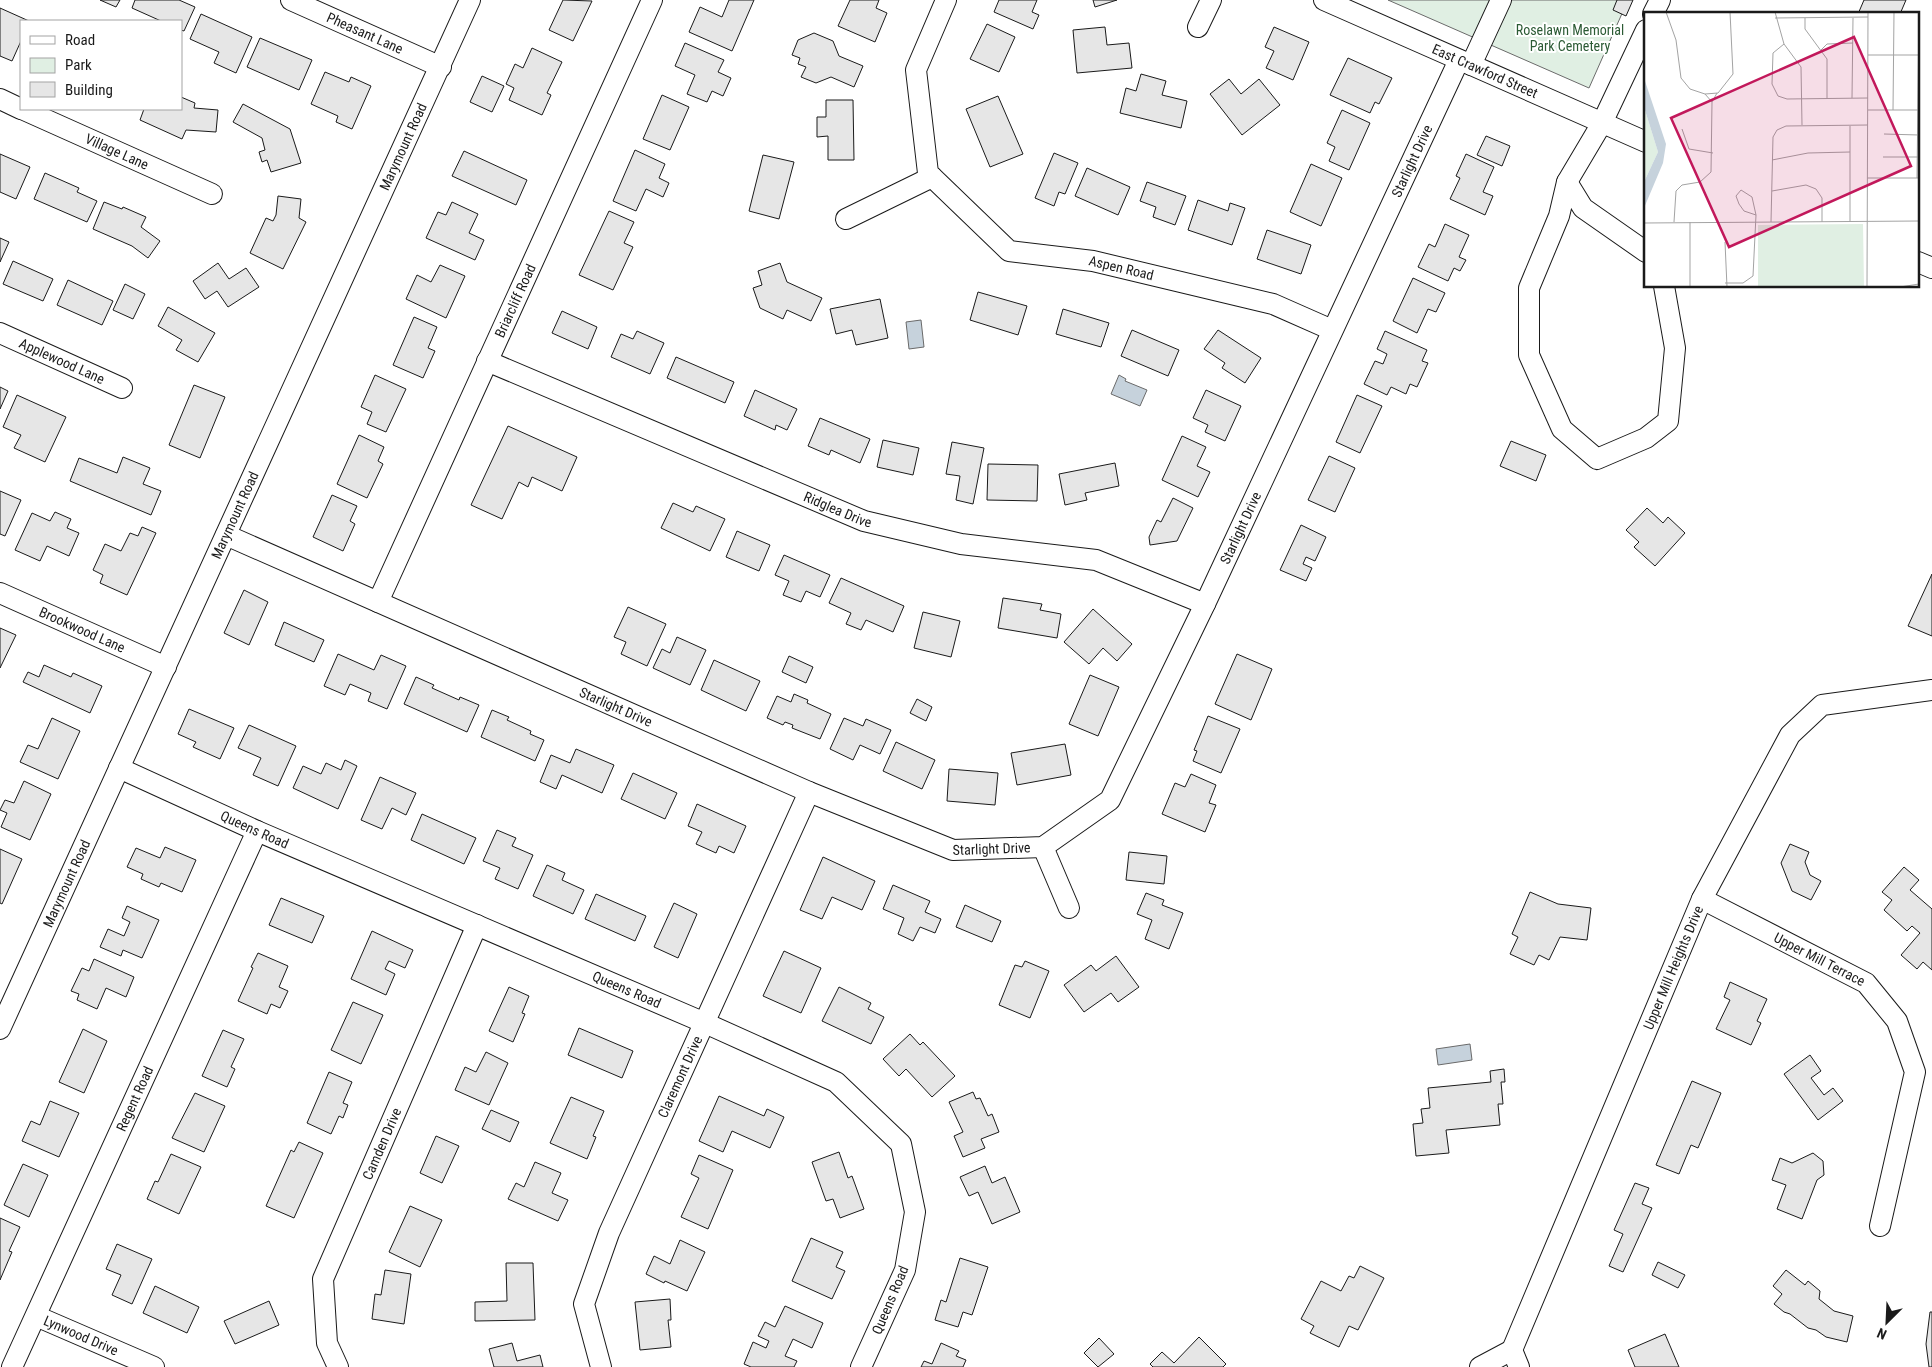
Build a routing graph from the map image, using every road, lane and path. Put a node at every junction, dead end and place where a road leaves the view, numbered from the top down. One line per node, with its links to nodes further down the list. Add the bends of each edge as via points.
1 (291, 0): 13 (street, Pheasant Lane)
2 (470, 0): 13 (street, Marymount Road)
3 (652, 0): 29 (street, Briarcliff Road)
4 (946, 0): 19 (street, via 916,70 928,172)
5 (1211, 0): 10 (street)
6 (1324, 0): 12 (street, East Crawford Street)
7 (1501, 0): 12 (street, Starlight Drive)
8 (1660, 0): 9 (street)
9 (1654, 12)
10 (1198, 27)
11 (1644, 34): 17 (street)
12 (1465, 62): 17 (street, East Crawford Street); 27 (street, Starlight Drive)
13 (441, 67): 31 (street, Marymount Road)
14 (0, 99): 15 (street, Village Lane)
15 (20, 108)
16 (24, 110): 21 (street, Village Lane)
17 (1602, 123): 18 (street, East Crawford Street); 20 (street)
18 (1644, 141)
19 (932, 177): 22 (street); 27 (street, Aspen Road, via 1009,251 1093,262 1273,304)
20 (1566, 182): 23 (street, via 1583,208); 26 (street, via 1559,216 1529,288 1529,355 1562,430 1597,459 1646,438 1668,421 1675,348)
21 (212, 194)
22 (846, 219)
23 (1644, 251)
24 (1920, 263): 25 (street)
25 (1932, 268)
26 (1664, 288)
27 (1332, 330): 34 (street, Starlight Drive)
28 (0, 333): 30 (street, Applewood Lane)
29 (487, 361): 33 (street, Briarcliff Road); 34 (street, Ridglea Drive, via 864,521 960,544 1096,560)
30 (122, 388)
31 (226, 535): 33 (street, Starlight Drive); 35 (street, Marymount Road)
32 (0, 593): 35 (street, Brookwood Lane)
33 (378, 602): 38 (street, Starlight Drive)
34 (1205, 604): 40 (street, Starlight Drive, via 1110,800)
35 (166, 667): 37 (street, Marymount Road)
36 (1932, 690): 41 (street, Upper Mill Heights Drive, via 1822,706 1790,736)
37 (119, 768): 39 (street, Queens Road); 45 (street, Marymount Road)
38 (809, 792): 40 (street, Starlight Drive, via 953,850); 44 (street, Claremont Drive)
39 (257, 830): 43 (street, Queens Road); 47 (street, Regent Road)
40 (1043, 847): 42 (street)
41 (1702, 899): 46 (street, Upper Mill Terrace, via 1866,983 1897,1021 1916,1072); 48 (street, Upper Mill Heights Drive)
42 (1069, 908)
43 (477, 925): 44 (street, Queens Road); 51 (street, Camden Drive, via 323,1279 326,1343)
44 (705, 1022): 52 (street, Claremont Drive, via 608,1233 584,1304); 53 (street, Queens Road, via 836,1082 901,1144 915,1212 905,1270)
45 (0, 1029)
46 (1880, 1226)
47 (36, 1316): 49 (street, Regent Road); 50 (street, Lynwood Drive)
48 (1516, 1359): 54 (street, Upper Mill Heights Drive)
49 (12, 1367)
50 (154, 1367)
51 (338, 1367)
52 (601, 1367)
53 (861, 1367)
54 (1480, 1367)

